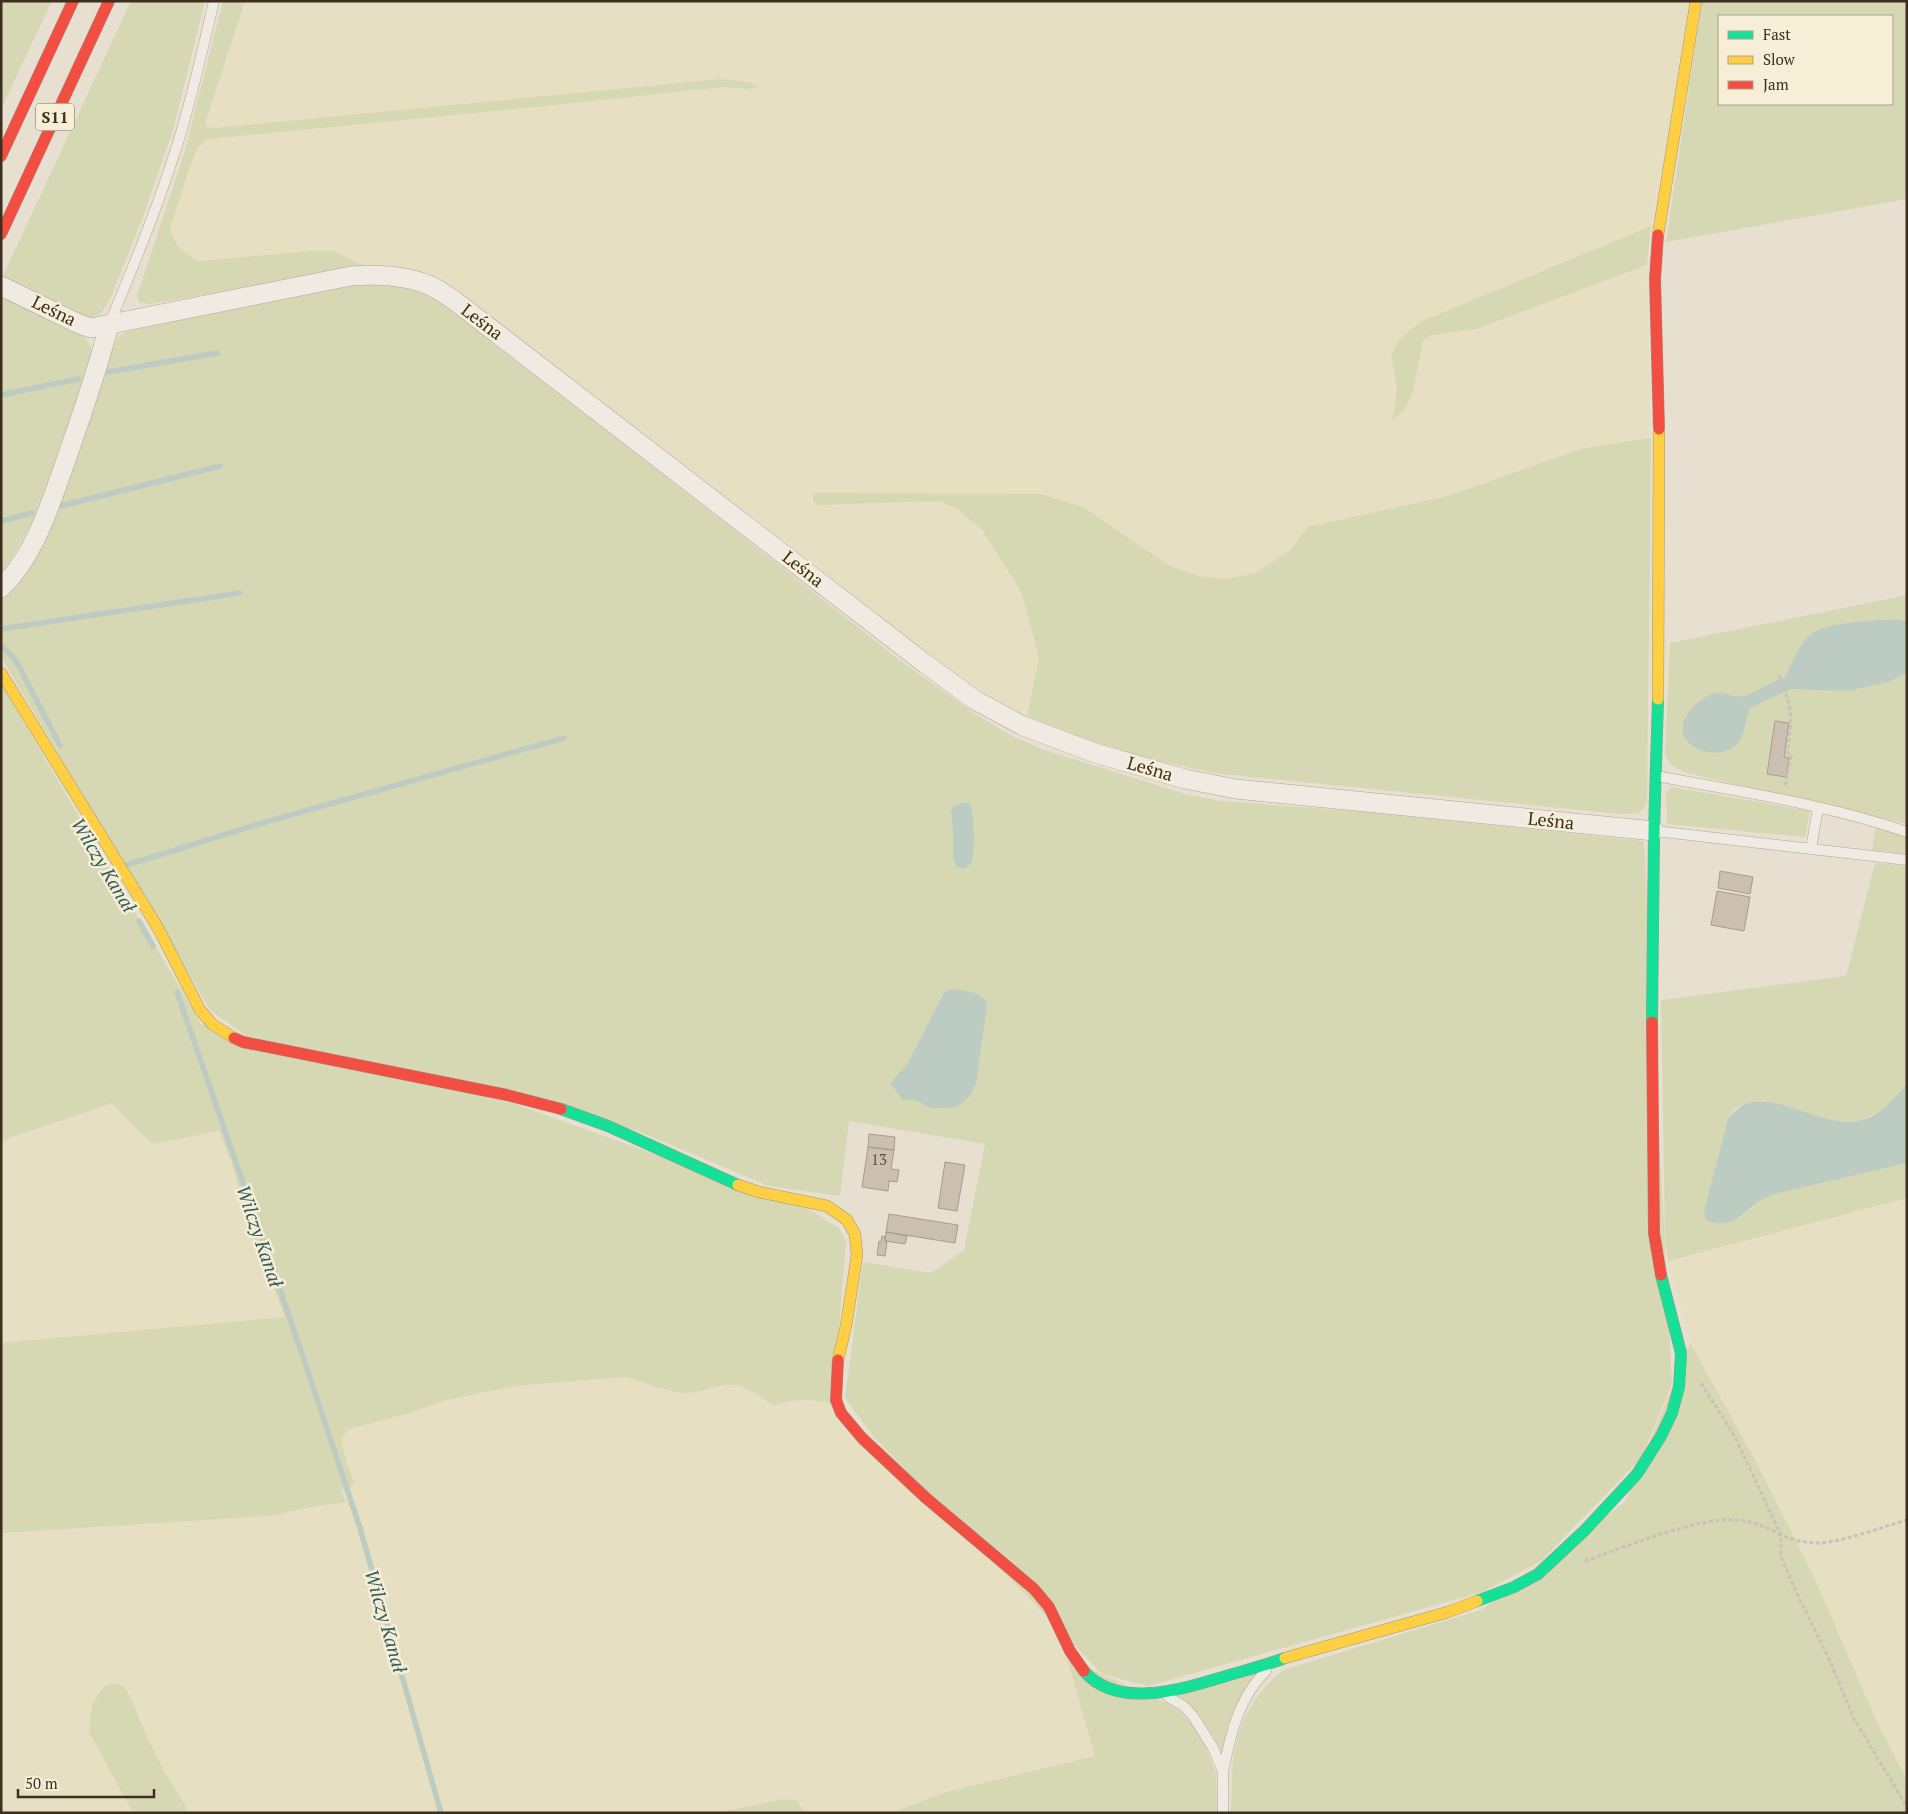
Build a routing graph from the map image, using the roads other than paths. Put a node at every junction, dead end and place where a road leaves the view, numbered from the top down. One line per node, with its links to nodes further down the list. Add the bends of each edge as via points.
1 (73, 1): 5 (main road, S11)
2 (109, 1): 6 (main road, S11)
3 (214, 1): 8 (lane, via 172,164)
4 (1696, 1): 11 (main road, via 1658,232 1655,279 1659,426)
5 (1, 156)
6 (1, 234)
7 (1, 286): 8 (street, Leśna, via 78,324 91,328)
8 (109, 325): 9 (street, via 91,390 44,521 14,576); 13 (street, Leśna, via 351,276 379,274 413,280 435,288 455,302 923,662 975,700 1023,726 1185,779 1236,789)
9 (1, 588)
10 (1, 673): 18 (main road, via 158,928 200,1010 227,1035 243,1042 558,1108 608,1126 743,1187 827,1206 847,1220 855,1234 857,1255 836,1376 836,1400 841,1412 862,1438 926,1498 1034,1589 1048,1606 1078,1665 1089,1678 1117,1691)
11 (1657, 776): 12 (lane); 13 (main road)
12 (1818, 808): 14 (lane); 15 (lane)
13 (1654, 831): 15 (lane); 17 (main road, via 1654,1234 1659,1269 1681,1353 1679,1387 1672,1413 1637,1474 1538,1574 1514,1587 1448,1612)
14 (1907, 832)
15 (1811, 849): 16 (lane)
16 (1907, 860)
17 (1276, 1661): 18 (main road); 19 (lane, via 1244,1701 1228,1745)
18 (1161, 1693): 19 (lane, via 1184,1706 1193,1716)
19 (1223, 1772): 20 (lane)
20 (1223, 1813)

